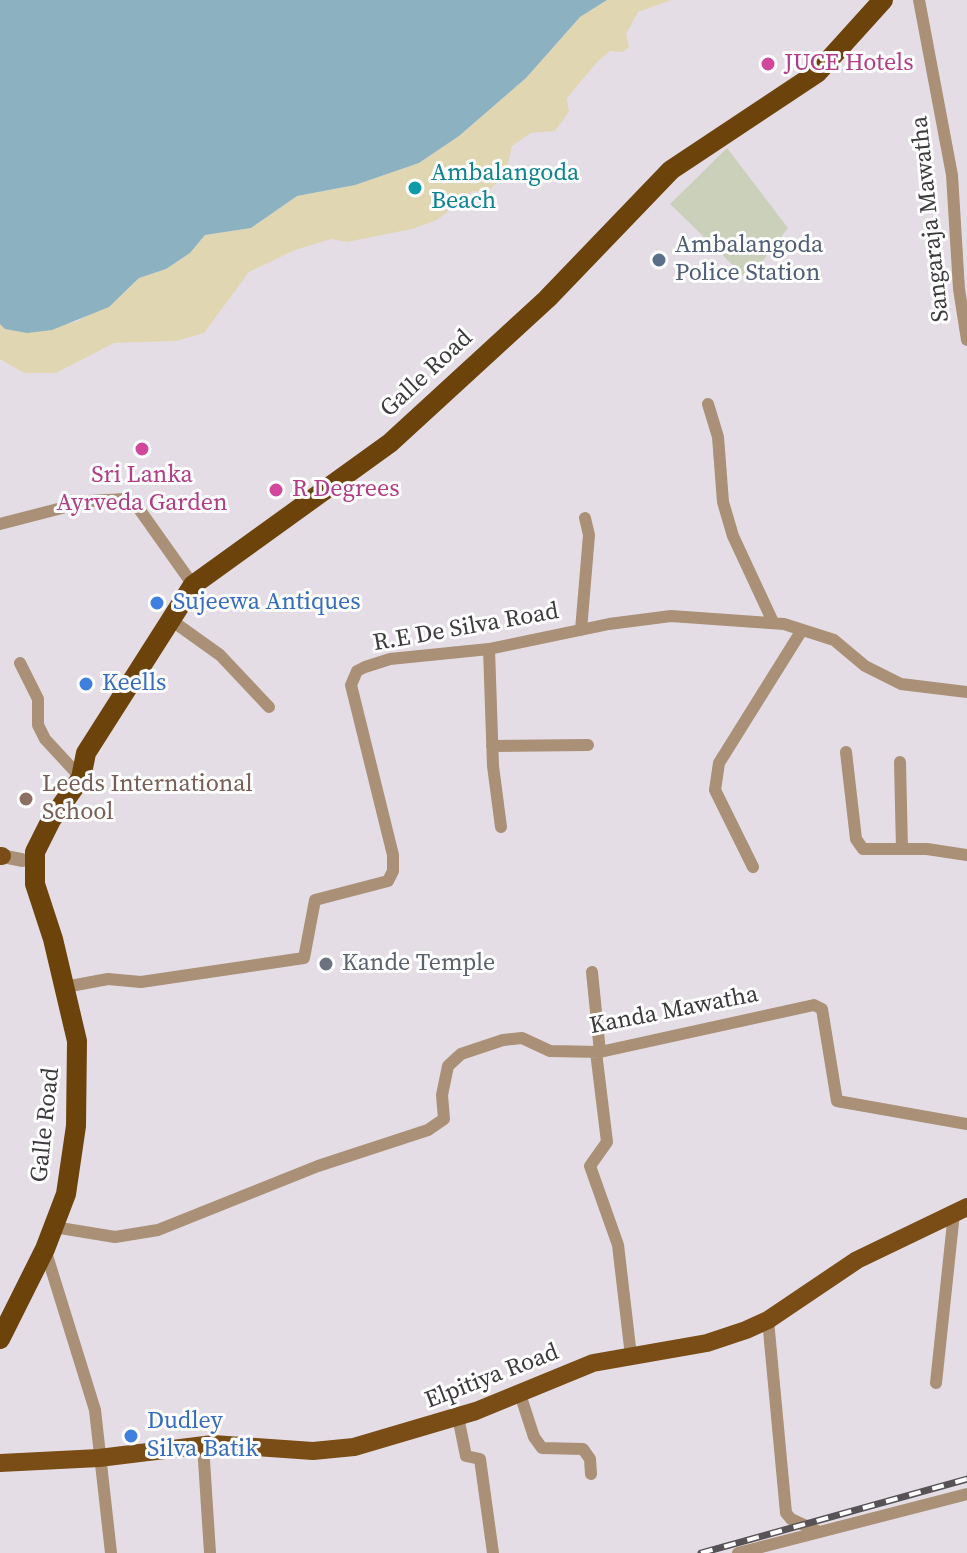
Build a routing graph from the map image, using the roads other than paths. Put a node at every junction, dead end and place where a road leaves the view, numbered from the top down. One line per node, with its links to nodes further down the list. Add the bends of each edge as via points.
1 (883, 0): 7 (highway, Galle Road, via 805,82 671,170 547,299 390,443)
2 (919, 0): 3 (street, Sangaraja Mawatha, via 952,175)
3 (967, 340)
4 (708, 404): 9 (street, via 733,536)
5 (585, 518): 10 (street, via 589,545)
6 (0, 524): 7 (street, via 89,501 125,499 137,506)
7 (193, 585): 8 (highway, Galle Road)
8 (171, 620): 15 (street, via 220,655); 20 (highway, Galle Road, via 86,753)
9 (773, 622): 10 (street, R.E De Silva Road, via 671,616); 11 (street, R.E De Silva Road)
10 (581, 630): 12 (street, R.E De Silva Road)
11 (802, 630): 14 (street, R.E De Silva Road, via 834,640 865,666 901,684); 26 (street, via 719,763 715,790)
12 (489, 649): 17 (street); 29 (street, R.E De Silva Road, via 390,659 353,677 393,871 388,881 315,900 304,958 141,982 108,979)
13 (20, 663): 20 (street, via 38,699 38,725 45,739)
14 (967, 692)
15 (269, 707)
16 (588, 745): 17 (street)
17 (492, 746): 22 (street)
18 (846, 752): 23 (street, via 856,839 863,849)
19 (900, 762): 23 (street)
20 (81, 778): 21 (highway, Galle Road)
21 (51, 820): 25 (highway, Galle Road); 27 (highway, Galle Road, via 33,866)
22 (501, 827)
23 (902, 849): 24 (street)
24 (967, 855)
25 (8, 857): 27 (highway, Galle Road, via 44,943)
26 (753, 867)
27 (54, 954): 29 (highway, Galle Road)
28 (592, 972): 30 (street)
29 (65, 987): 33 (highway, Galle Road, via 78,1072 71,1172)
30 (598, 1052): 31 (street, Kanda Mawatha, via 814,1005 822,1009 837,1101); 33 (street, Kanda Mawatha, via 550,1051 522,1038 486,1044 448,1066 444,1119 428,1130 318,1166 158,1230 115,1237); 37 (street, via 607,1142 590,1166 618,1245)
31 (967, 1124)
32 (960, 1210): 35 (main road, Elpitiya Road, via 857,1260); 38 (street)
33 (54, 1227): 34 (highway, Galle Road)
34 (45, 1249): 36 (highway, Galle Road); 42 (street, via 85,1370)
35 (768, 1320): 37 (main road, Elpitiya Road, via 707,1343); 46 (street, via 786,1513)
36 (0, 1339)
37 (631, 1356): 39 (main road, Elpitiya Road, via 593,1363)
38 (936, 1383)
39 (520, 1394): 40 (main road, Elpitiya Road); 44 (street, via 542,1448 583,1449)
40 (458, 1417): 41 (main road, Elpitiya Road, via 351,1448); 49 (street, via 466,1456 480,1459)
41 (203, 1445): 42 (main road, Elpitiya Road); 48 (street)
42 (99, 1458): 43 (main road, Elpitiya Road); 47 (street)
43 (0, 1463)
44 (591, 1474)
45 (967, 1494): 46 (street)
46 (817, 1531): 50 (street)
47 (111, 1553)
48 (210, 1553)
49 (493, 1553)
50 (738, 1553)

